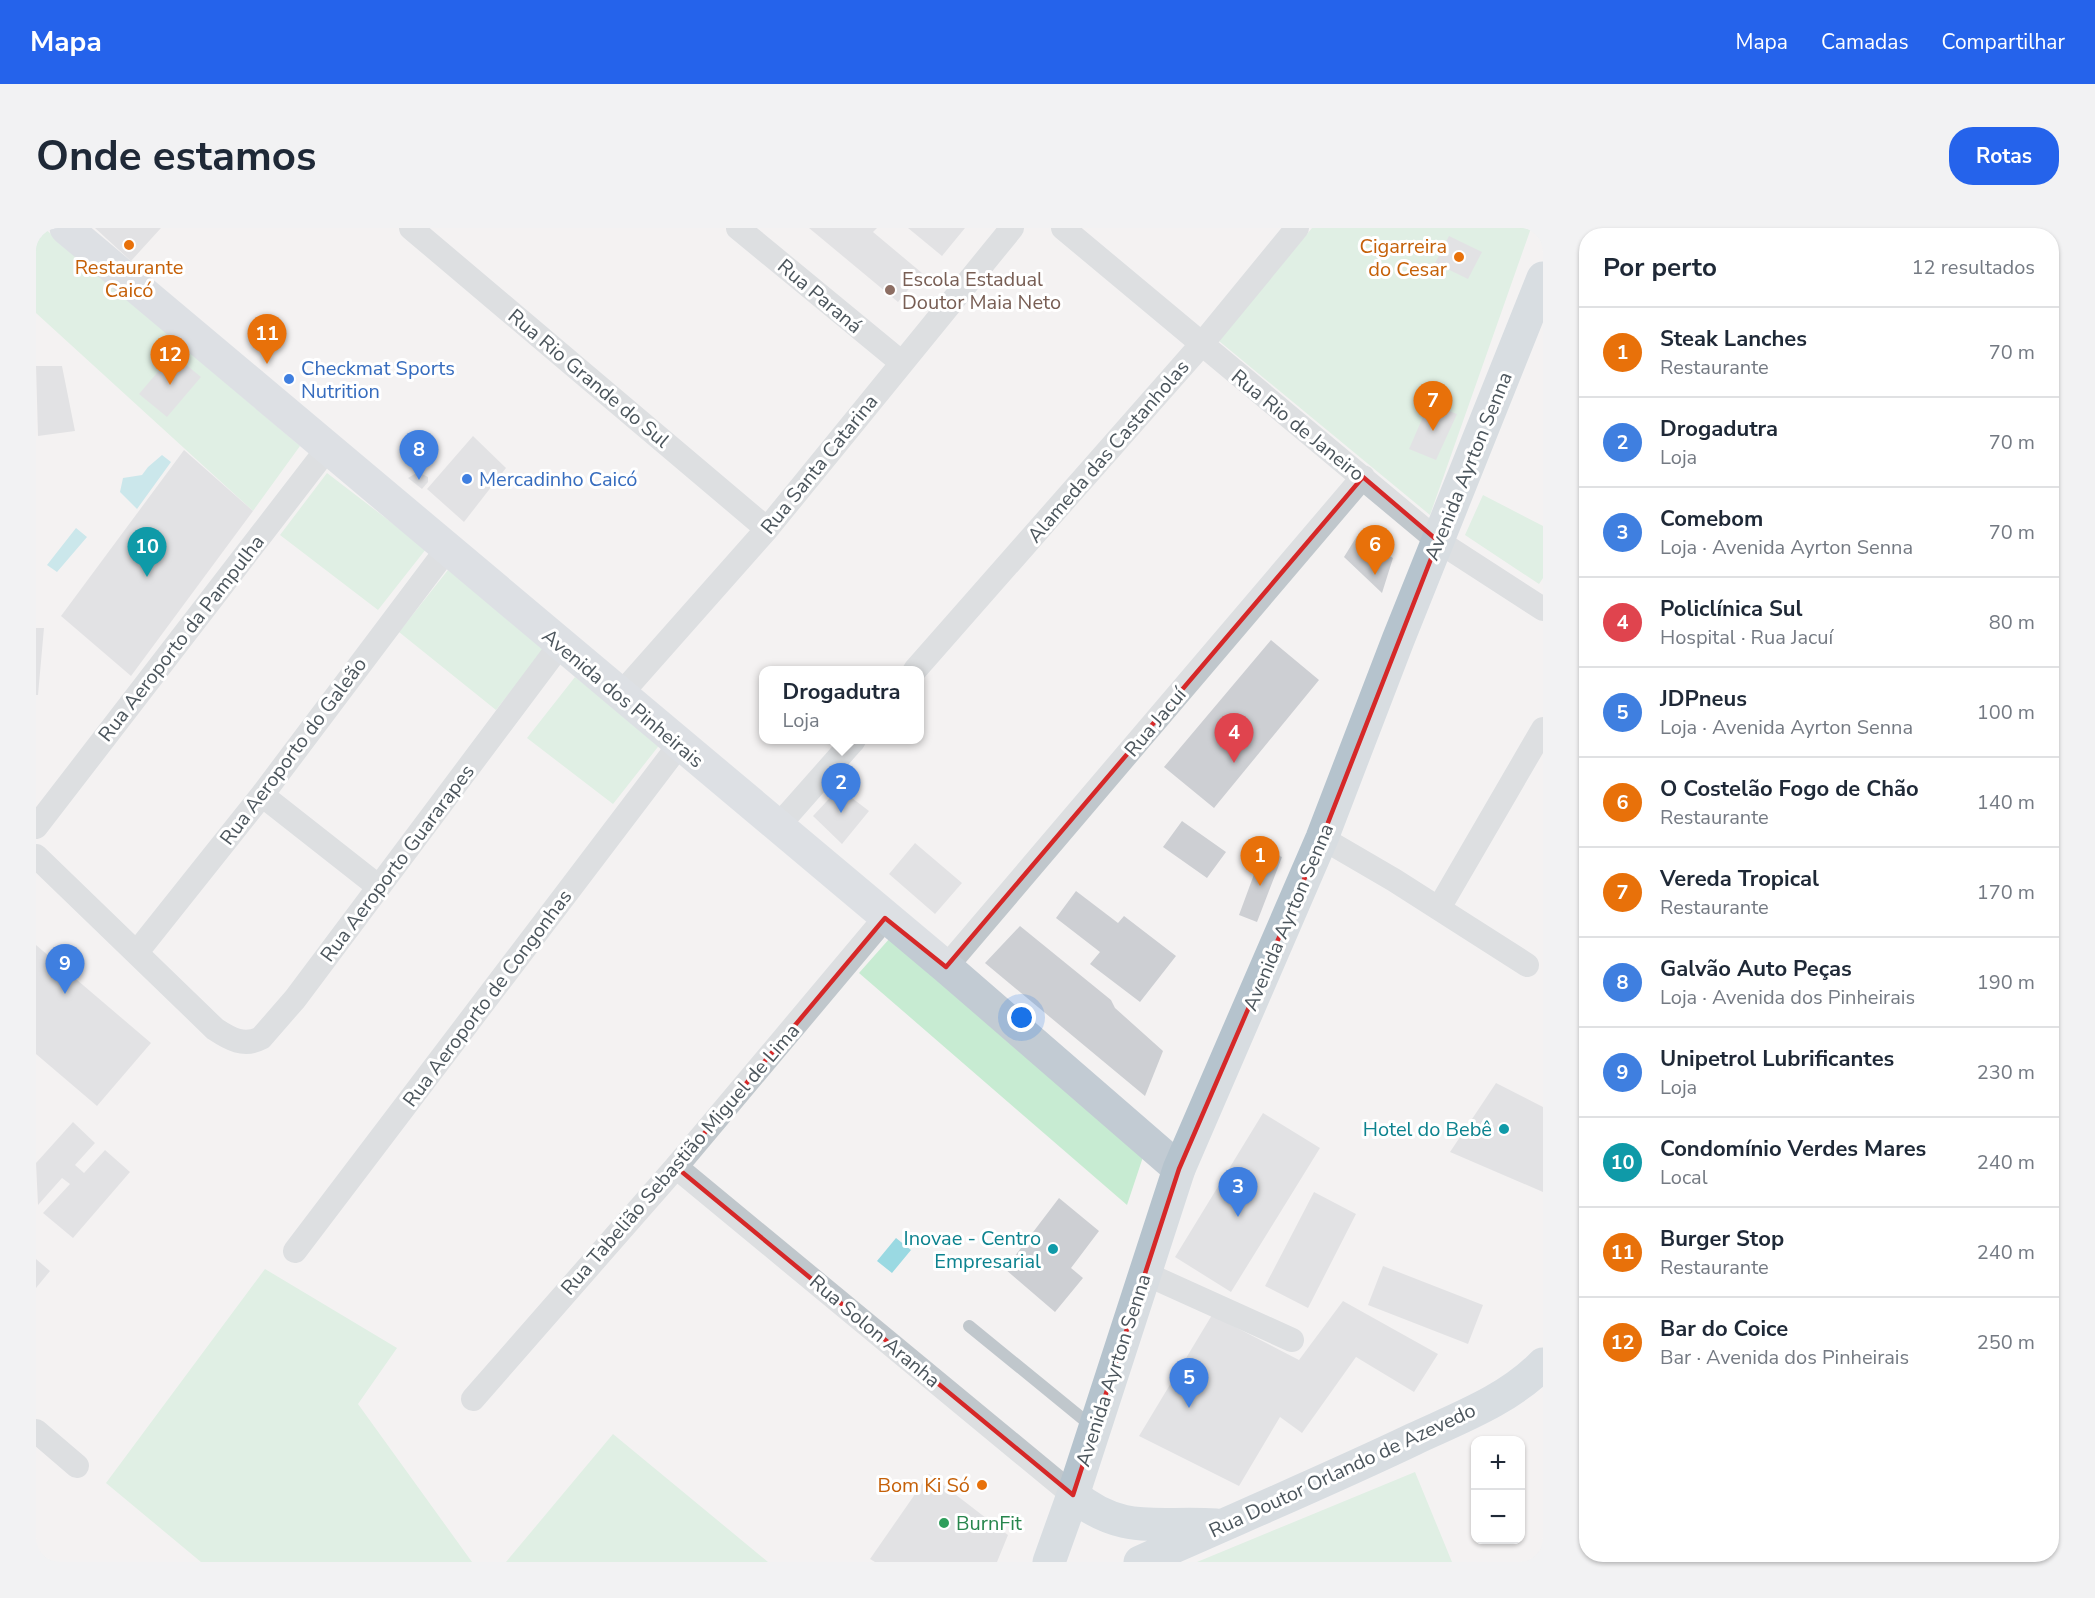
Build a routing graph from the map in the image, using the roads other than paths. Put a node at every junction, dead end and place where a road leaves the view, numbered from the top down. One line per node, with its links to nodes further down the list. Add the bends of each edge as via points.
1 (66, 228): 10 (main road, Avenida dos Pinheirais)
2 (411, 228): 12 (street, Rua Rio Grande do Sul)
3 (738, 228): 9 (street, Rua Paraná)
4 (1012, 228): 9 (street, Rua Santa Catarina)
5 (1063, 228): 8 (street, Rua Rio de Janeiro)
6 (1297, 228): 8 (street, Alameda das Castanholas)
7 (1540, 296): 13 (main road, Avenida Ayrton Senna)
8 (1201, 345): 11 (street, Rua Rio de Janeiro); 17 (street, Alameda das Castanholas)
9 (902, 363): 12 (street, Rua Santa Catarina)
10 (327, 449): 14 (main road, Avenida dos Pinheirais); 24 (street, Rua Aeroporto da Pampulha)
11 (1363, 477): 13 (street, Rua Rio de Janeiro); 32 (street, Rua Jacuí)
12 (767, 529): 18 (street, Rua Santa Catarina)
13 (1438, 541): 15 (street, Rua Rio de Janeiro); 25 (main road, Avenida Ayrton Senna)
14 (447, 549): 16 (main road, Avenida dos Pinheirais); 22 (street, Rua Aeroporto do Galeão)
15 (1543, 609)
16 (560, 645): 18 (main road, Avenida dos Pinheirais); 27 (street, Rua Aeroporto Guararapes)
17 (919, 666)
18 (620, 695): 21 (main road, Avenida dos Pinheirais)
19 (1543, 729): 28 (street)
20 (850, 744): 23 (street)
21 (679, 745): 23 (main road, Avenida dos Pinheirais); 35 (street, Rua Aeroporto de Congonhas)
22 (262, 795): 27 (street); 30 (street, Rua Aeroporto do Galeão)
23 (778, 826): 29 (main road, Avenida dos Pinheirais)
24 (36, 827)
25 (1322, 838): 28 (street); 34 (main road, Avenida Ayrton Senna)
26 (36, 856): 30 (street, Rua Aeroporto Guararapes)
27 (379, 887): 30 (street, Rua Aeroporto Guararapes, via 295,999 261,1038 246,1043 215,1029)
28 (1438, 908): 31 (street)
29 (885, 918): 32 (main road, Avenida dos Pinheirais); 33 (street, Rua Tabelião Sebastião Miguel de Lima)
30 (137, 952)
31 (1527, 965)
32 (946, 967): 34 (main road, Avenida dos Pinheirais)
33 (676, 1167): 40 (street, Rua Tabelião Sebastião Miguel de Lima); 44 (street, Rua Solon Aranha)
34 (1179, 1168): 36 (main road, Avenida Ayrton Senna)
35 (295, 1251)
36 (1144, 1273): 38 (street); 41 (main road, Avenida Ayrton Senna)
37 (969, 1326): 41 (lane)
38 (1292, 1340)
39 (1536, 1375): 45 (main road, Rua Doutor Orlando de Azevedo, via 1372,1460)
40 (473, 1399)
41 (1094, 1428): 44 (main road, Avenida Ayrton Senna)
42 (36, 1431): 43 (street)
43 (76, 1466)
44 (1073, 1495): 45 (main road, via 1097,1513 1123,1523); 46 (main road, Avenida Ayrton Senna)
45 (1222, 1525): 47 (main road, Rua Doutor Orlando de Azevedo)
46 (1048, 1562)
47 (1140, 1562)

